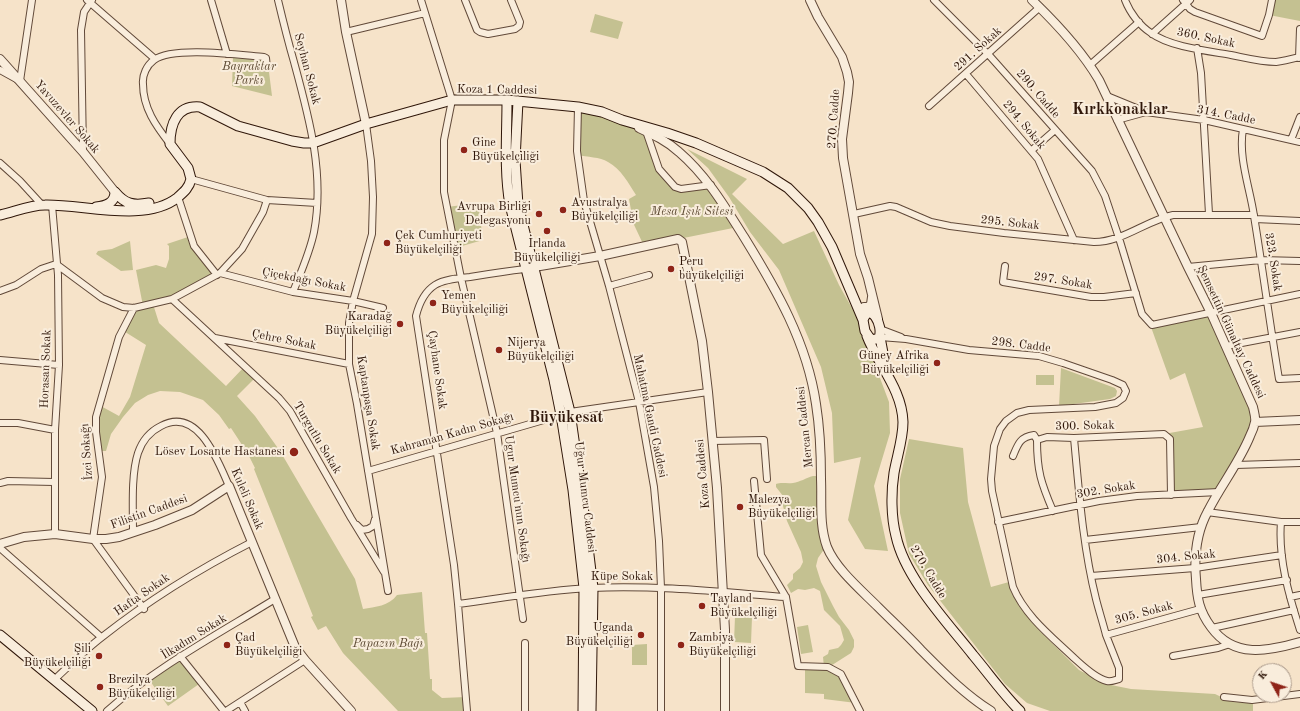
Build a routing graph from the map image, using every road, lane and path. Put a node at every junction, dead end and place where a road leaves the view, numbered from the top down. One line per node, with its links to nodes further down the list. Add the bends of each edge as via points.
1 (32, 0): 31 (street)
2 (211, 0): 22 (street)
3 (278, 0): 50 (street, Seyhan Sokak, via 306,106)
4 (341, 0): 19 (street)
5 (421, 0): 16 (street)
6 (465, 0): 7 (street, via 477,30 488,34 519,26 520,22)
7 (511, 0)
8 (810, 0): 63 (street, 270. Cadde, via 842,57 847,72 849,82 842,143)
9 (934, 0): 23 (street, 290. Cadde)
10 (1032, 0): 15 (street, Şemsettin Günaltay Caddesi)
11 (1125, 0): 17 (street, 360. Sokak)
12 (1272, 0): 14 (street, via 1262,36 1195,12)
13 (90, 1): 26 (street); 52 (street, via 84,12 81,30)
14 (1186, 1): 20 (street)
15 (1040, 8): 23 (street, 291. Sokak); 27 (street, Şemsettin Günaltay Caddesi)
16 (425, 13): 19 (street); 33 (street)
17 (1139, 22): 20 (street, 360. Sokak); 27 (street)
18 (1300, 29): 24 (street)
19 (346, 32): 43 (street)
20 (1152, 34): 21 (street, 360. Sokak)
21 (1196, 48): 24 (street, 360. Sokak, via 1264,61 1277,62); 42 (street, via 1201,73)
22 (227, 54): 26 (street, via 182,52); 28 (street, via 264,57)
23 (988, 54): 30 (street, 291. Sokak); 45 (street, 290. Cadde)
24 (1300, 57)
25 (0, 58): 31 (street, Yavuzevler Sokak)
26 (155, 59): 49 (street, via 146,68 142,80 143,94 154,122)
27 (1090, 65): 32 (street, Şemsettin Günaltay Caddesi)
28 (267, 68)
29 (0, 70): 31 (street)
30 (966, 74): 36 (street, 291. Sokak); 51 (street, 294. Sokak)
31 (20, 81): 52 (street, Yavuzevler Sokak)
32 (1107, 96): 38 (street); 41 (street, Şemsettin Günaltay Caddesi)
33 (452, 100): 34 (main road, Koza 1 Caddesi); 43 (main road, Koza 1 Caddesi); 81 (street, Ugur Mumcu'nun Sokağı, via 444,140 444,192)
34 (507, 100): 35 (main road, Koza 1 Caddesi); 78 (main road, Uğur Mumcu Caddesi, via 508,193 513,221)
35 (518, 101): 37 (main road, Koza 1 Caddesi); 78 (main road, Uğur Mumcu Caddesi, via 516,193)
36 (929, 106)
37 (578, 107): 40 (main road, Koza 1 Caddesi, via 602,112); 72 (street, Mahatma Gandi Caddesi, via 577,151 581,183)
38 (1146, 112): 41 (street); 42 (street, 314. Cadde)
39 (1300, 118): 47 (street)
40 (622, 120): 46 (street, Mercan Caddesi); 85 (main road, Koza 1 Caddesi, via 696,143 762,172 788,188 818,222 832,247)
41 (1118, 120): 66 (street, Şemsettin Günaltay Caddesi)
42 (1204, 120): 44 (street, 314. Cadde); 64 (street)
43 (366, 124): 50 (main road, Koza 1 Caddesi); 90 (street, Kaptanpaşa Sokak, via 373,197 372,234)
44 (1243, 129): 47 (street, 314. Cadde); 67 (street, 323. Sokak, via 1242,150)
45 (1055, 130): 51 (street); 69 (street, 290. Cadde, via 1092,172 1105,196)
46 (646, 131): 55 (street, Mercan Caddesi, via 672,145); 55 (street, via 659,169 675,186 681,189)
47 (1291, 140): 48 (street, 314. Cadde)
48 (1300, 142)
49 (170, 144): 50 (main road, Koza 1 Caddesi, via 176,117 188,107 194,106 238,126); 54 (main road, via 188,168)
50 (313, 144): 59 (street, Seyhan Sokak)
51 (1032, 150): 71 (street, 294. Sokak, via 1038,158)
52 (83, 152): 56 (street, Yavuzevler Sokak)
53 (0, 163): 60 (street)
54 (191, 179): 57 (main road, via 186,191); 58 (street)
55 (711, 185): 194 (street, Mercan Caddesi, via 773,285 803,350 812,381 818,420 823,529 833,558 948,677)
56 (115, 192): 57 (main road, via 122,200 133,204); 62 (main road, via 109,204)
57 (178, 197): 62 (main road, via 161,206 142,210); 79 (street, via 194,246 201,257)
58 (267, 200): 59 (street); 79 (street, via 242,249)
59 (317, 202): 84 (street, Seyhan Sokak, via 314,232)
60 (42, 205): 61 (main road); 65 (main road)
61 (52, 205): 62 (main road); 75 (street, Horasan Sokak)
62 (91, 208)
63 (854, 214): 71 (street, 295. Sokak, via 896,206 922,219 950,226); 87 (street, 270. Cadde, via 860,254)
64 (1209, 214): 66 (street, 295. Sokak); 67 (street, 295. Sokak)
65 (0, 215)
66 (1164, 217): 69 (street, 295. Sokak); 77 (street, Şemsettin Günaltay Caddesi)
67 (1254, 217): 68 (street, 295. Sokak); 73 (street, 323. Sokak)
68 (1300, 221)
69 (1119, 238): 71 (street, 295. Sokak, via 1105,242); 86 (street, 290. Cadde)
70 (678, 239): 72 (street, Çayhane Sokak); 109 (street, Koza Caddesi, via 682,242 701,334)
71 (1074, 240)
72 (600, 256): 78 (street, Çayhane Sokak); 82 (street, Mahatma Gandi Caddesi)
73 (1261, 260): 74 (street); 77 (street); 91 (street, 323. Sokak)
74 (1300, 260)
75 (56, 264): 83 (street, via 41,269 16,285); 92 (street, via 102,298 123,308); 106 (street, Horasan Sokak)
76 (1005, 266): 86 (street, 297. Sokak, via 1003,282 1091,297)
77 (1188, 267): 95 (street, Şemsettin Günaltay Caddesi)
78 (529, 268): 81 (street, Çayhane Sokak); 111 (main road, Uğur Mumcu Caddesi, via 548,358)
79 (219, 274): 84 (street, Çiçekdağı Sokak); 89 (street)
80 (649, 275): 82 (street)
81 (461, 278): 116 (street, Ugur Mumcu'nun Sokağı); 120 (street, Çayhane Sokak, via 436,284 429,289 418,306 416,316)
82 (609, 286): 110 (street, Mahatma Gandi Caddesi)
83 (0, 291)
84 (293, 292): 90 (street, Çiçekdağı Sokak)
85 (851, 292): 94 (main road); 97 (main road, 270. Cadde)
86 (1136, 293): 95 (street, 290. Cadde, via 1142,314 1152,325)
87 (872, 294): 94 (street, via 871,304); 96 (street, 270. Cadde)
88 (1300, 294): 91 (street)
89 (172, 299): 92 (street); 102 (street, Turgutlu Sokak)
90 (353, 301): 93 (street, Çiçekdağı Sokak); 105 (street, Kaptanpaşa Sokak, via 348,323)
91 (1267, 301): 95 (street); 101 (street, 323. Sokak)
92 (134, 308): 143 (street, İzci Sokağı, via 119,337 96,417 102,477)
93 (383, 308)
94 (867, 310): 96 (main road); 97 (main road)
95 (1211, 313): 103 (street, Şemsettin Günaltay Caddesi)
96 (878, 319): 99 (main road, 270. Cadde)
97 (863, 320): 100 (main road, 270. Cadde)
98 (1300, 332): 101 (street)
99 (880, 333): 100 (main road, via 874,340); 107 (main road, 270. Cadde); 137 (street, 298. Cadde, via 969,350 1039,356 1123,385 1126,391 1123,398 1116,403 1095,407 1029,410 1017,413 1006,421 994,446 991,470)
100 (867, 334): 107 (main road, 270. Cadde, via 876,357)
101 (1272, 337): 103 (street); 108 (street, 323. Sokak, via 1280,379)
102 (215, 338): 105 (street, Çehre Sokak); 136 (street, Turgutlu Sokak, via 290,411)
103 (1226, 346): 114 (street, Şemsettin Günaltay Caddesi, via 1254,407)
104 (0, 360): 106 (street)
105 (349, 364): 124 (street, Kaptanpaşa Sokak)
106 (59, 365): 115 (street, Horasan Sokak)
107 (887, 373): 195 (main road, 270. Cadde, via 898,395 903,422 893,475 892,497 895,536 899,548 928,599)
108 (1300, 378)
109 (708, 392): 110 (street, Kahraman Kadın Sokağı); 119 (street, Koza Caddesi)
110 (639, 402): 111 (street, Kahraman Kadın Sokağı); 153 (street, Mahatma Gandi Caddesi, via 655,494)
111 (565, 413): 116 (street, Kahraman Kadın Sokağı); 152 (main road, Uğur Mumcu Caddesi, via 573,490)
112 (1300, 420): 114 (street)
113 (0, 422): 115 (street)
114 (1255, 422): 123 (street, Şemsettin Günaltay Caddesi)
115 (55, 430): 127 (street, Horasan Sokak)
116 (497, 433): 120 (street, Kahraman Kadın Sokağı); 158 (street, Ugur Mumcu'nun Sokağı)
117 (1074, 438): 118 (street, 300. Sokak, via 1047,437); 131 (street, 300. Sokak, via 1164,434 1170,439); 132 (street, 305. Sokak)
118 (1037, 440): 121 (street, 300. Sokak, via 1034,436 1023,438); 133 (street, via 1039,474)
119 (712, 441): 125 (street, via 764,440); 155 (street, Koza Caddesi)
120 (436, 451): 124 (street, Kahraman Kadın Sokağı); 162 (street, Çayhane Sokak)
121 (1013, 456)
122 (1300, 463): 123 (street)
123 (1236, 465): 130 (street, Şemsettin Günaltay Caddesi)
124 (368, 471): 135 (street, Kaptanpaşa Sokak)
125 (767, 479)
126 (754, 481): 159 (street, via 761,555)
127 (54, 482): 128 (street); 142 (street, Horasan Sokak)
128 (0, 483)
129 (229, 486): 141 (street, Filistin Caddesi, via 192,510); 141 (street, Kuleli Sokak, via 212,449 198,430 184,423 172,421 162,425 143,441 138,454); 145 (street, Kuleli Sokak)
130 (1219, 492): 131 (street, 302. Sokak); 134 (street, Şemsettin Günaltay Caddesi)
131 (1171, 494): 132 (street, 302. Sokak, via 1099,501)
132 (1080, 506): 133 (street, 302. Sokak); 144 (street, 305. Sokak)
133 (1053, 511): 137 (street, 302. Sokak)
134 (1207, 512): 138 (street); 140 (street, Şemsettin Günaltay Caddesi)
135 (375, 513): 136 (street, via 373,526 368,529 362,530); 149 (street, Kaptanpaşa Sokak)
136 (351, 518): 149 (street, Turgutlu Sokak)
137 (998, 522): 170 (street, via 1017,595 1044,630 1076,660 1099,678 1112,681 1119,679 1119,668)
138 (1281, 522): 139 (street); 147 (street)
139 (1300, 522)
140 (1201, 527): 144 (street); 148 (street, Şemsettin Günaltay Caddesi)
141 (132, 532): 143 (street, Filistin Caddesi, via 112,538)
142 (55, 534): 143 (street, Filistin Caddesi); 146 (street, Filistin Caddesi, via 24,537)
143 (93, 539): 163 (street)
144 (1085, 540): 150 (street, 305. Sokak)
145 (252, 542): 161 (street, Kuleli Sokak); 163 (street, Hafta Sokak, via 205,566)
146 (1, 543): 171 (street)
147 (1282, 555): 148 (street, 304. Sokak); 151 (street)
148 (1195, 568): 150 (street, 304. Sokak); 156 (street, Şemsettin Günaltay Caddesi)
149 (385, 575): 154 (street, Kaptanpaşa Sokak)
150 (1091, 576): 170 (street, 305. Sokak)
151 (1287, 580): 156 (street); 160 (street)
152 (589, 588): 153 (street, Küpe Sokak); 158 (street, Küpe Sokak); 189 (main road, Uğur Mumcu Caddesi); 190 (main road, Uğur Mumcu Caddesi)
153 (661, 588): 155 (street, Küpe Sokak); 191 (street, Mahatma Gandi Caddesi)
154 (388, 591)
155 (722, 592): 159 (street, Küpe Sokak); 192 (street, Koza Caddesi, via 725,630)
156 (1198, 595): 164 (street, Şemsettin Günaltay Caddesi)
157 (1300, 595): 160 (street)
158 (520, 596): 162 (street, Küpe Sokak); 166 (street, Ugur Mumcu'nun Sokağı)
159 (786, 597): 193 (street, via 798,666 828,667 841,674)
160 (1290, 597): 165 (street)
161 (275, 599): 175 (street, İlkadım Sokak); 177 (street, Kuleli Sokak, via 295,647)
162 (458, 604): 187 (street, Çayhane Sokak)
163 (143, 608): 171 (street, Hafta Sokak)
164 (1200, 609): 167 (street, Şemsettin Günaltay Caddesi); 170 (street, 305. Sokak)
165 (1294, 610): 167 (street); 168 (street)
166 (523, 619)
167 (1212, 628): 174 (street, Şemsettin Günaltay Caddesi)
168 (1300, 630)
169 (0, 635): 178 (main road)
170 (1106, 635)
171 (101, 637): 178 (street, Hafta Sokak)
172 (1300, 642): 174 (street, Şemsettin Günaltay Caddesi, via 1261,650 1247,650)
173 (525, 643): 188 (street)
174 (1230, 644): 176 (street)
175 (181, 656): 183 (street, İlkadım Sokak); 184 (street)
176 (1173, 656)
177 (305, 660): 181 (street); 186 (street, Kuleli Sokak)
178 (54, 680): 182 (main road)
179 (1300, 694): 180 (street, via 1252,700)
180 (1224, 697)
181 (240, 702): 184 (street); 185 (street)
182 (92, 711)
183 (107, 711)
184 (225, 711)
185 (245, 711)
186 (351, 711)
187 (467, 711)
188 (525, 711)
189 (583, 711)
190 (591, 711)
191 (661, 711)
192 (725, 711)
193 (860, 711)
194 (991, 711)
195 (1020, 711)

